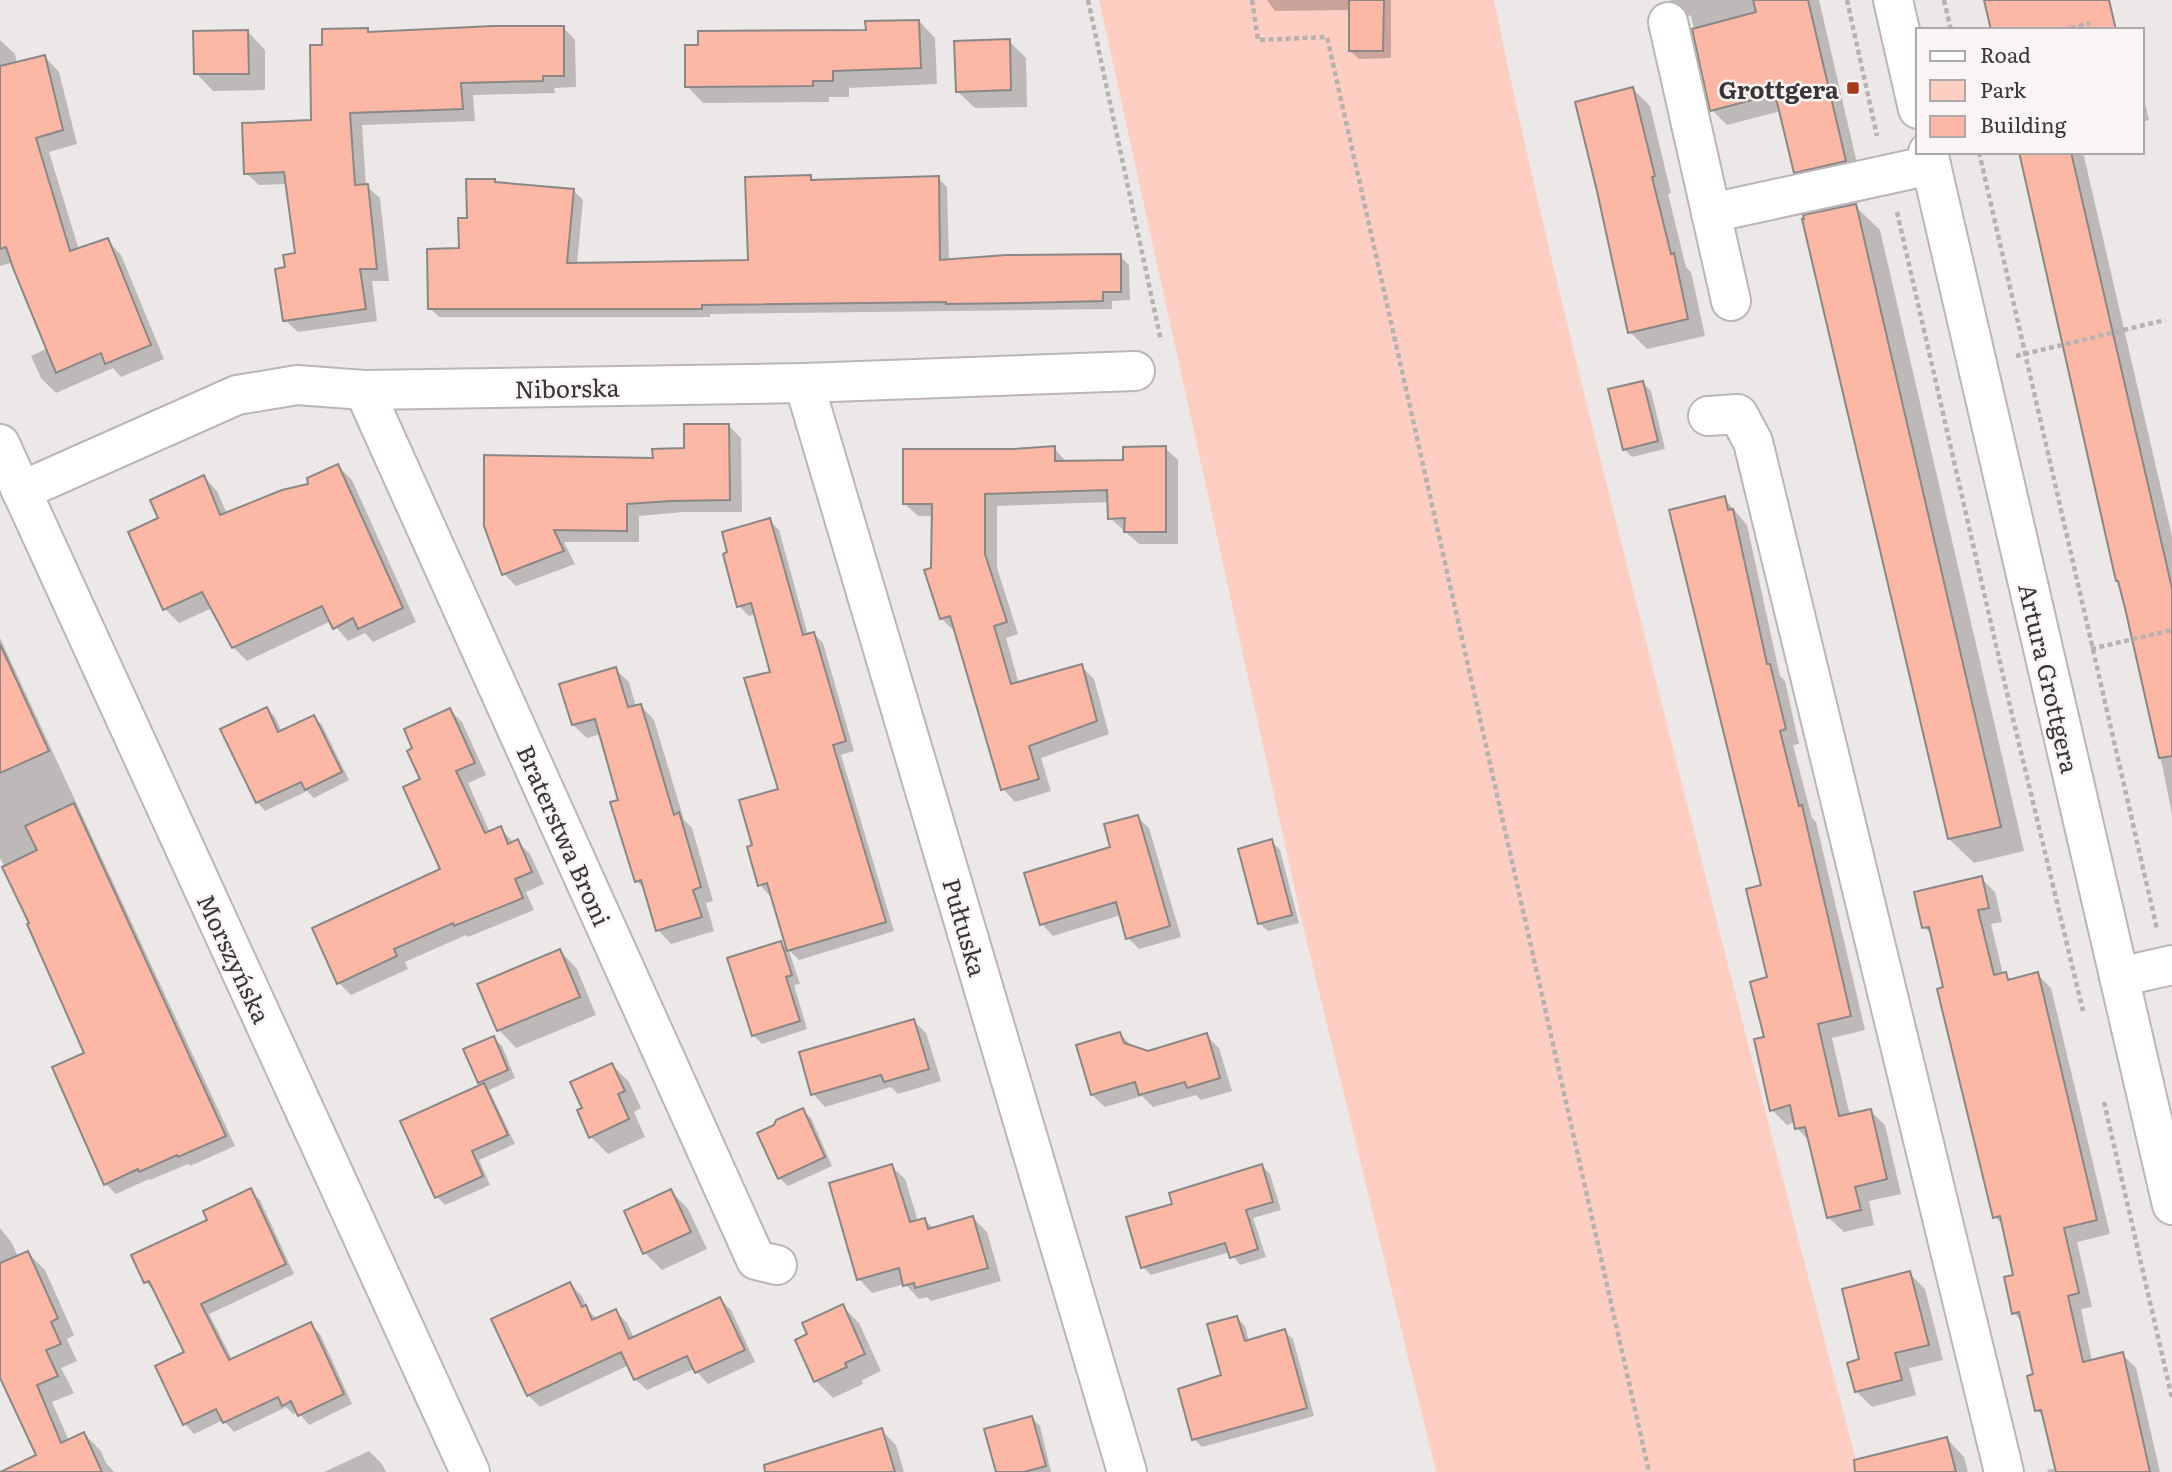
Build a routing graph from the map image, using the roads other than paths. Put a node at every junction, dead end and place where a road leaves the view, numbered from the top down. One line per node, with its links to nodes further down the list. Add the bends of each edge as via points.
1 (1893, 0): 3 (street)
2 (1668, 22): 5 (street)
3 (1916, 100)
4 (1930, 159): 5 (street); 14 (street, Artura Grottgera)
5 (1711, 213): 6 (street)
6 (1731, 301)
7 (1135, 371): 8 (street, Niborska)
8 (804, 383): 9 (street, Niborska); 18 (street, Pułtuska)
9 (364, 390): 12 (street, Niborska, via 297,385 237,396); 16 (street, Braterstwa Broni, via 755,1259)
10 (1708, 415): 19 (street, via 1738,414 1753,442)
11 (0, 444): 12 (street, Morszyńska)
12 (21, 491): 17 (street, Morszyńska)
13 (2169, 966): 14 (street)
14 (2119, 977): 15 (street, Artura Grottgera)
15 (2172, 1205)
16 (777, 1265)
17 (470, 1472)
18 (1127, 1472)
19 (2004, 1472)

